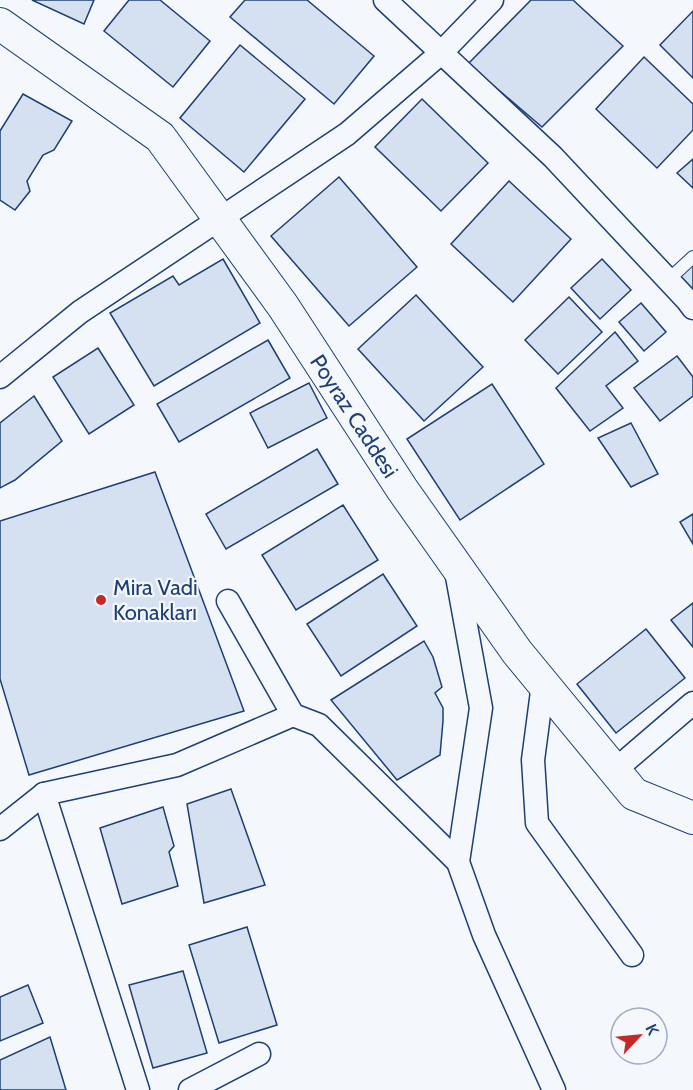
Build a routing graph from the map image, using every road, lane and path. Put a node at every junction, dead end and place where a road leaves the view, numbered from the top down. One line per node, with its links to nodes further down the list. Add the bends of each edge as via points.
1 (385, 0): 4 (street)
2 (492, 0): 4 (street)
3 (0, 24): 5 (street, Poyraz Caddesi, via 160,137)
4 (441, 53): 5 (street, via 347,134); 7 (street, via 553,158)
5 (220, 220): 9 (street, via 80,312); 10 (street, Poyraz Caddesi, via 283,306)
6 (693, 257): 7 (lane)
7 (668, 280): 8 (street)
8 (693, 308)
9 (0, 377)
10 (455, 564): 12 (street, Poyraz Caddesi); 19 (street, via 481,708)
11 (228, 601): 14 (street)
12 (543, 684): 15 (street, Poyraz Caddesi); 20 (street, via 533,760 537,823)
13 (693, 703): 15 (street)
14 (293, 715): 16 (street, via 177,765); 19 (street, via 320,725)
15 (615, 770): 17 (street, Poyraz Caddesi, via 634,794)
16 (44, 795): 18 (street); 22 (street)
17 (693, 818)
18 (0, 829)
19 (458, 862): 24 (street, via 484,934)
20 (632, 955)
21 (260, 1054): 23 (street)
22 (138, 1090)
23 (190, 1090)
24 (554, 1090)

